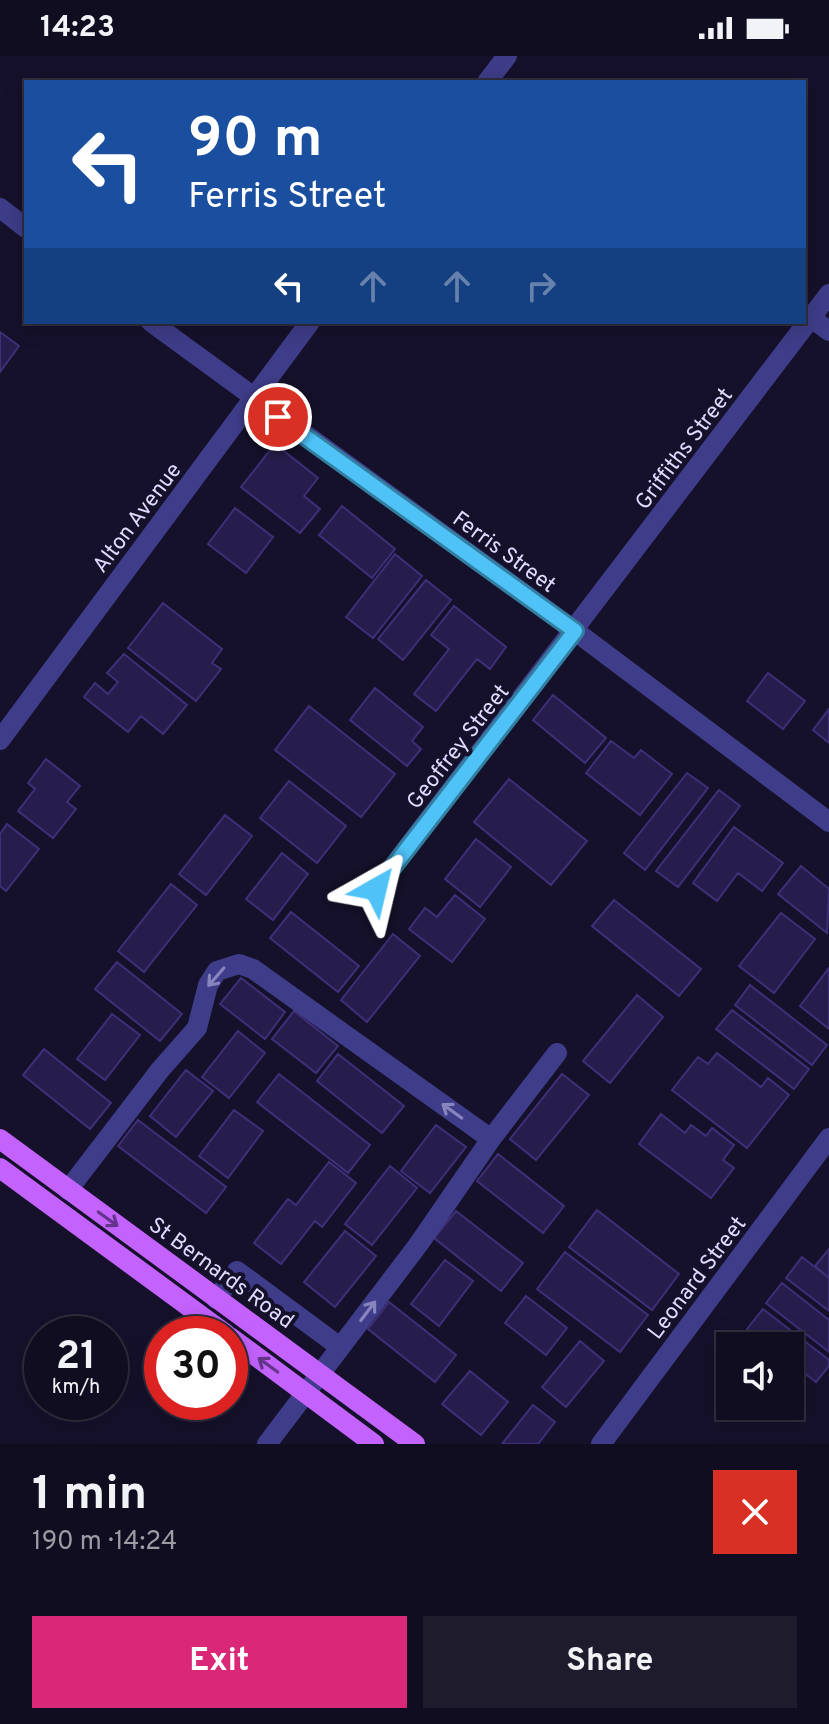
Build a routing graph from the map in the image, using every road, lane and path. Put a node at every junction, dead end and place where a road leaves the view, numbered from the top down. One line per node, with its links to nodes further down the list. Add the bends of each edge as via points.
1 (507, 56): 2 (street)
2 (489, 80)
3 (0, 208): 4 (street)
4 (24, 226)
5 (829, 294): 6 (street, Griffiths Street)
6 (811, 318): 9 (street); 11 (street, Griffiths Street)
7 (154, 324): 10 (street, Ferris Street)
8 (309, 324): 10 (street, Alton Avenue)
9 (829, 331)
10 (253, 399): 11 (street, Ferris Street); 12 (street, Alton Avenue)
11 (575, 631): 13 (street, Ferris Street); 14 (street, Geoffrey Street)
12 (0, 740)
13 (829, 822)
14 (376, 889)
15 (557, 1053): 18 (street)
16 (829, 1138): 30 (street, Leonard Street)
17 (0, 1139): 20 (main road, St Bernards Road)
18 (491, 1139): 20 (street, one-way to 20, via 239,964 217,971 197,1028); 23 (street, one-way to 18)
19 (0, 1168): 22 (main road)
20 (68, 1190): 21 (main road, St Bernards Road, one-way to 21)
21 (216, 1299): 23 (street, via 237,1271); 25 (main road, St Bernards Road)
22 (201, 1316)
23 (340, 1347): 25 (street)
24 (248, 1351): 26 (main road, one-way to 24)
25 (321, 1374): 26 (street); 29 (main road, St Bernards Road)
26 (306, 1393): 27 (street); 28 (main road)
27 (267, 1444)
28 (374, 1444)
29 (415, 1444)
30 (601, 1444)

